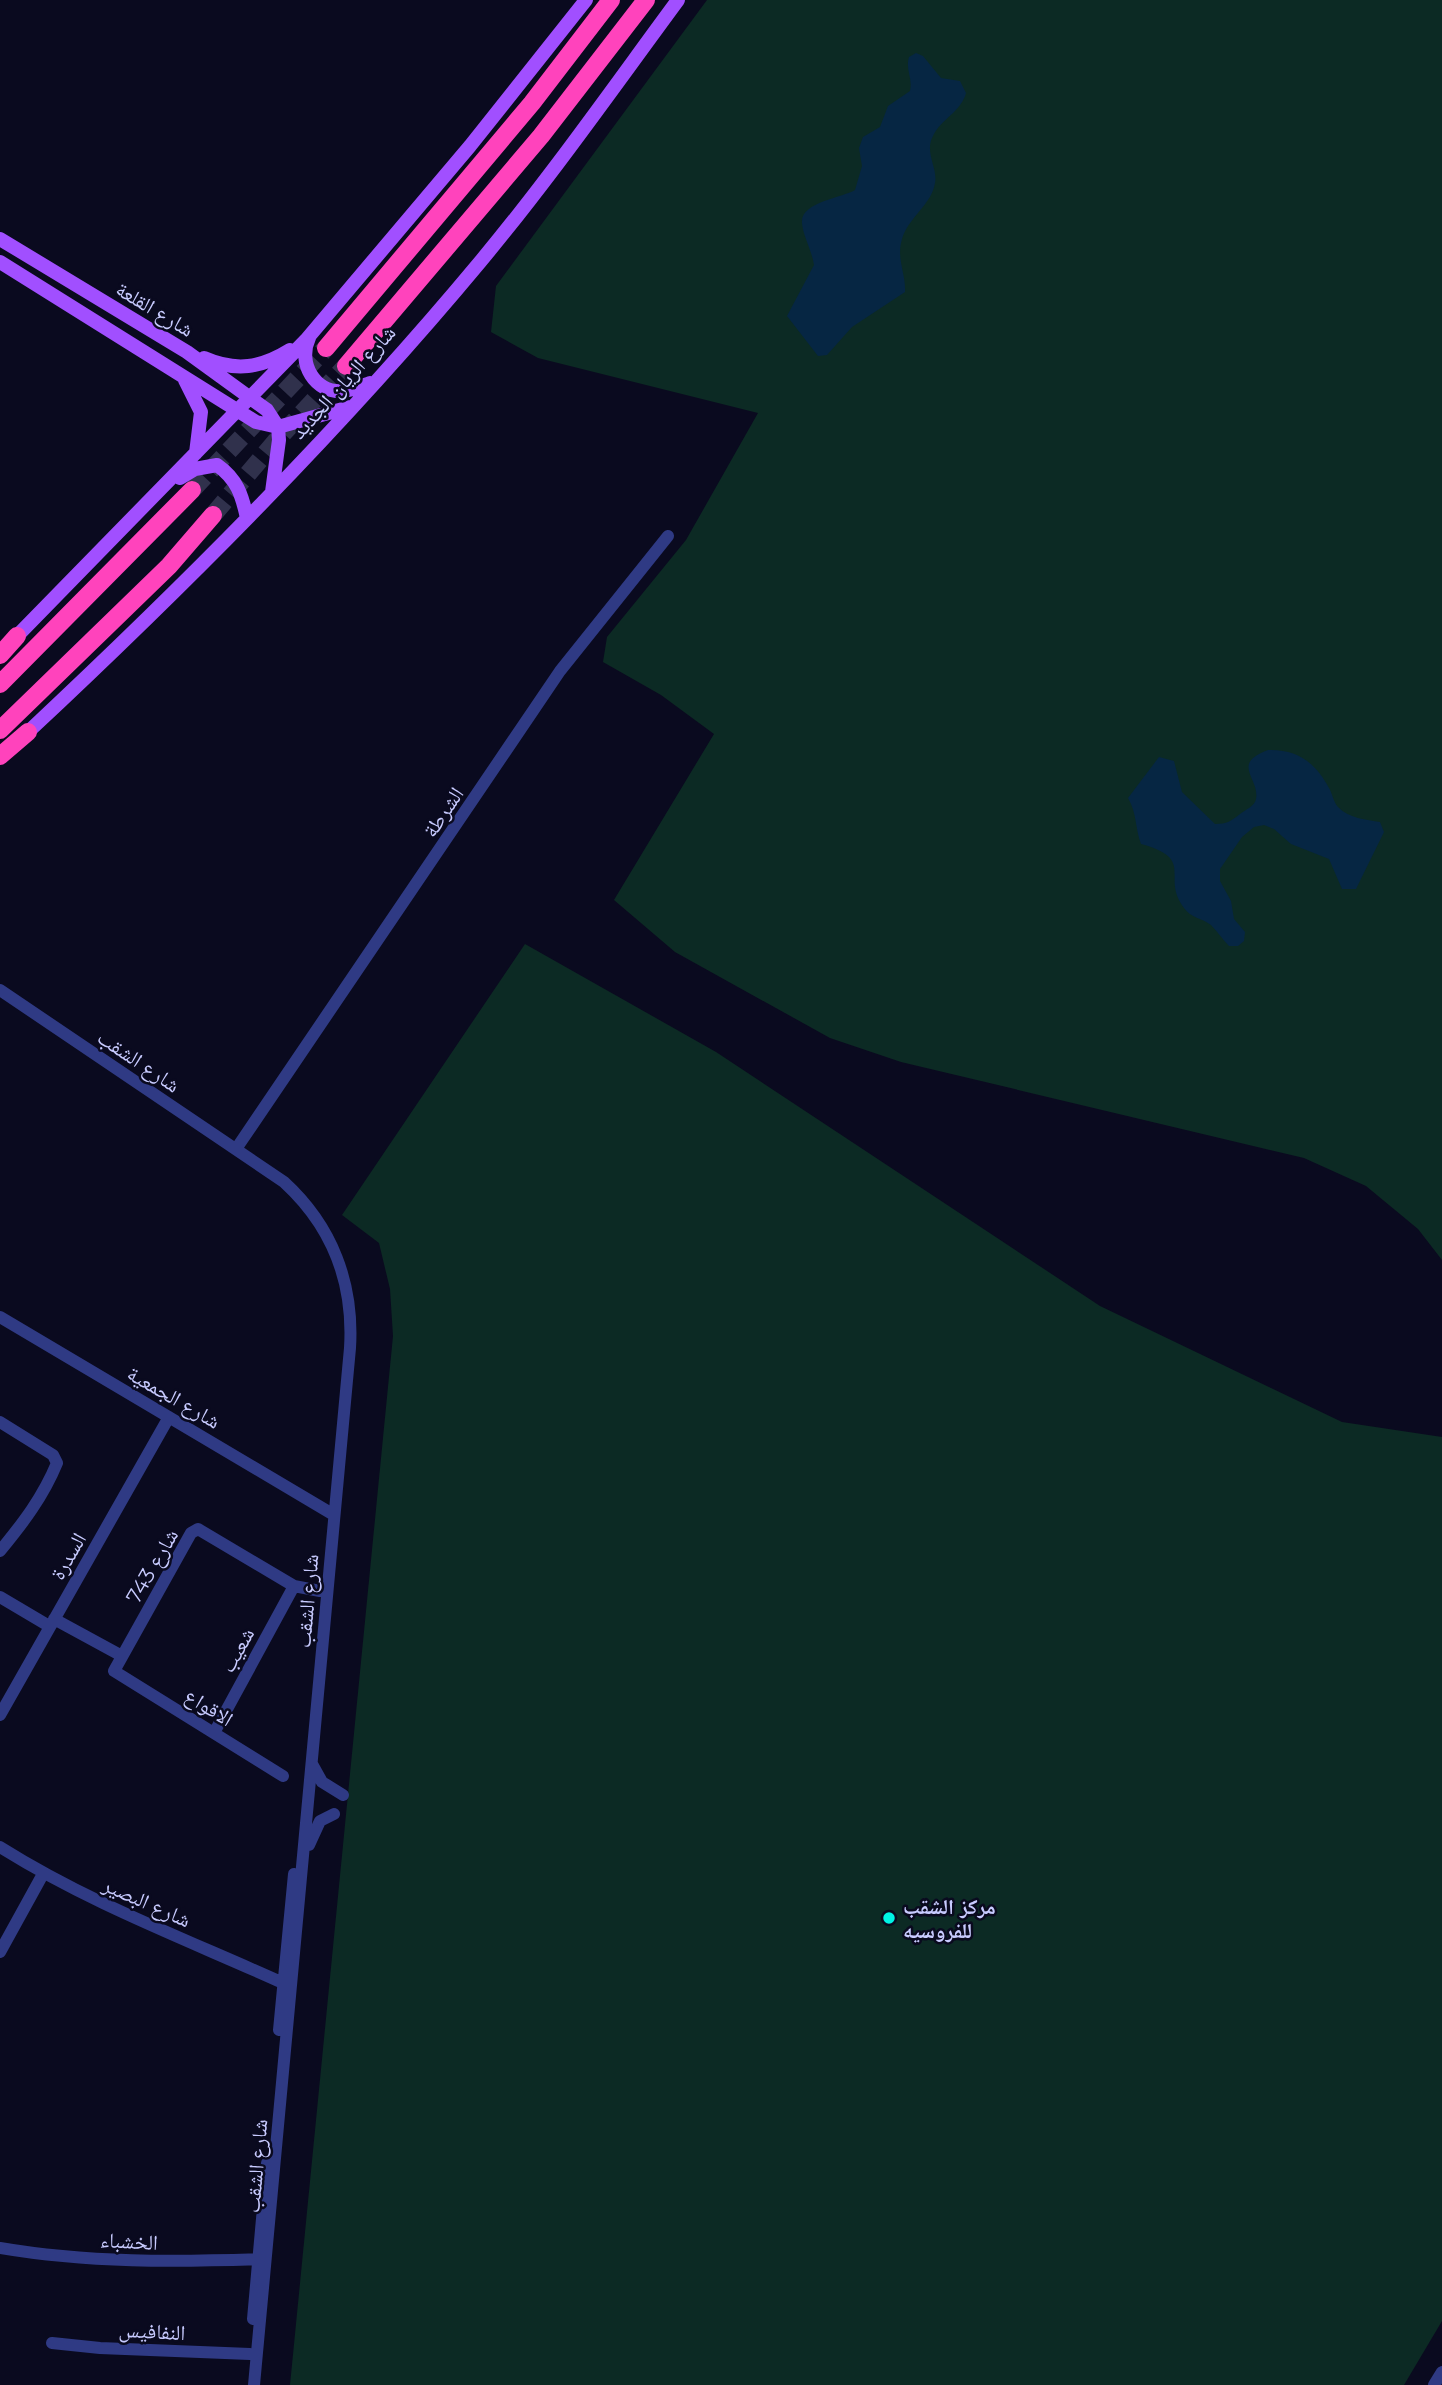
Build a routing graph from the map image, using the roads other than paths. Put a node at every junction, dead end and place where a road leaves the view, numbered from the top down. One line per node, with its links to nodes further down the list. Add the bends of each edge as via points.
1 (586, 0): 7 (main road)
2 (611, 0): 8 (highway, شارع الريان الجديد, via 524,113)
3 (646, 0): 10 (highway, شارع الريان الجديد, via 541,136)
4 (678, 0): 12 (main road, شارع الريان الجديد, via 480,262)
5 (0, 239): 9 (main road, شارع القلعة)
6 (0, 262): 11 (main road, شارع القلعة)
7 (309, 337): 9 (main road, via 259,366 238,368); 12 (main road, via 306,367 320,385 342,391); 13 (main road)
8 (326, 348)
9 (187, 352): 13 (main road, شارع القلعة)
10 (346, 366)
11 (184, 379): 15 (main road, شارع القلعة); 17 (main road, via 201,412)
12 (372, 383): 14 (main road, شارع الريان الجديد)
13 (250, 398): 15 (main road); 16 (main road, شارع القلعة, via 267,410)
14 (352, 407): 16 (main road); 20 (main road, شارع الريان الجديد)
15 (237, 411): 16 (main road, شارع القلعة); 17 (main road)
16 (278, 427): 20 (main road, via 279,453)
17 (195, 454): 18 (main road)
18 (161, 489): 22 (main road, via 195,469 217,466 238,487); 24 (main road)
19 (192, 490): 26 (highway)
20 (271, 494): 22 (main road, شارع الريان الجديد)
21 (214, 515): 27 (highway, via 169,566)
22 (247, 518): 28 (main road, شارع الريان الجديد)
23 (668, 536): 33 (street, الشرطة, via 560,671)
24 (17, 636): 25 (highway)
25 (0, 652)
26 (0, 684)
27 (0, 730)
28 (28, 732): 29 (highway)
29 (0, 757)
30 (0, 990): 32 (street, شارع الشقب)
31 (0, 997): 32 (street, شارع الشقب)
32 (146, 1092): 34 (street, شارع الشقب); 40 (street, شارع الشقب, via 280,1187 306,1214 326,1245 340,1282 345,1321)
33 (251, 1132): 34 (street); 35 (street, الشرطة); 36 (street)
34 (219, 1137): 35 (street, شارع الشقب)
35 (239, 1150): 36 (street, شارع الشقب)
36 (257, 1163): 40 (street, شارع الشقب, via 311,1210 342,1268 351,1335)
37 (0, 1317): 38 (street, شارع الجمعية)
38 (169, 1417): 41 (street, شارع الجمعية); 46 (street, السدرة)
39 (0, 1422): 42 (street, via 53,1455 57,1464 31,1514)
40 (337, 1455): 41 (street, شارع الشقب)
41 (331, 1513): 44 (street, شارع الشقب); 51 (street, شارع الشقب)
42 (0, 1551)
43 (294, 1586): 44 (street, شارع 743); 47 (street, شارع 743, via 198,1529); 50 (street, شعيب)
44 (320, 1591): 59 (street, شارع الشقب)
45 (0, 1597): 46 (street)
46 (52, 1623): 47 (street); 49 (street, السدرة)
47 (122, 1656): 48 (street, شارع 743)
48 (114, 1671): 50 (street, الاقواع)
49 (0, 1715)
50 (214, 1733): 52 (street, الاقواع)
51 (312, 1764): 53 (street, via 322,1782); 57 (street, شارع الشقب)
52 (283, 1776)
53 (343, 1795)
54 (334, 1814): 57 (street, via 320,1821 312,1833)
55 (0, 1847): 56 (street, شارع البصير)
56 (43, 1874): 58 (street); 59 (street, شارع البصير)
57 (300, 1907): 61 (street, شارع الشقب)
58 (0, 1952)
59 (284, 1983): 61 (street, شارع الشقب)
60 (0, 2248): 61 (street, الخشباء, via 138,2261)
61 (262, 2259): 63 (street, شارع الشقب); 66 (street, شارع الشقب)
62 (52, 2343): 63 (street, النفافيس)
63 (250, 2354): 65 (street, شارع الشقب)
64 (1442, 2372): 67 (street)
65 (246, 2385)
66 (254, 2385)
67 (1434, 2385)

